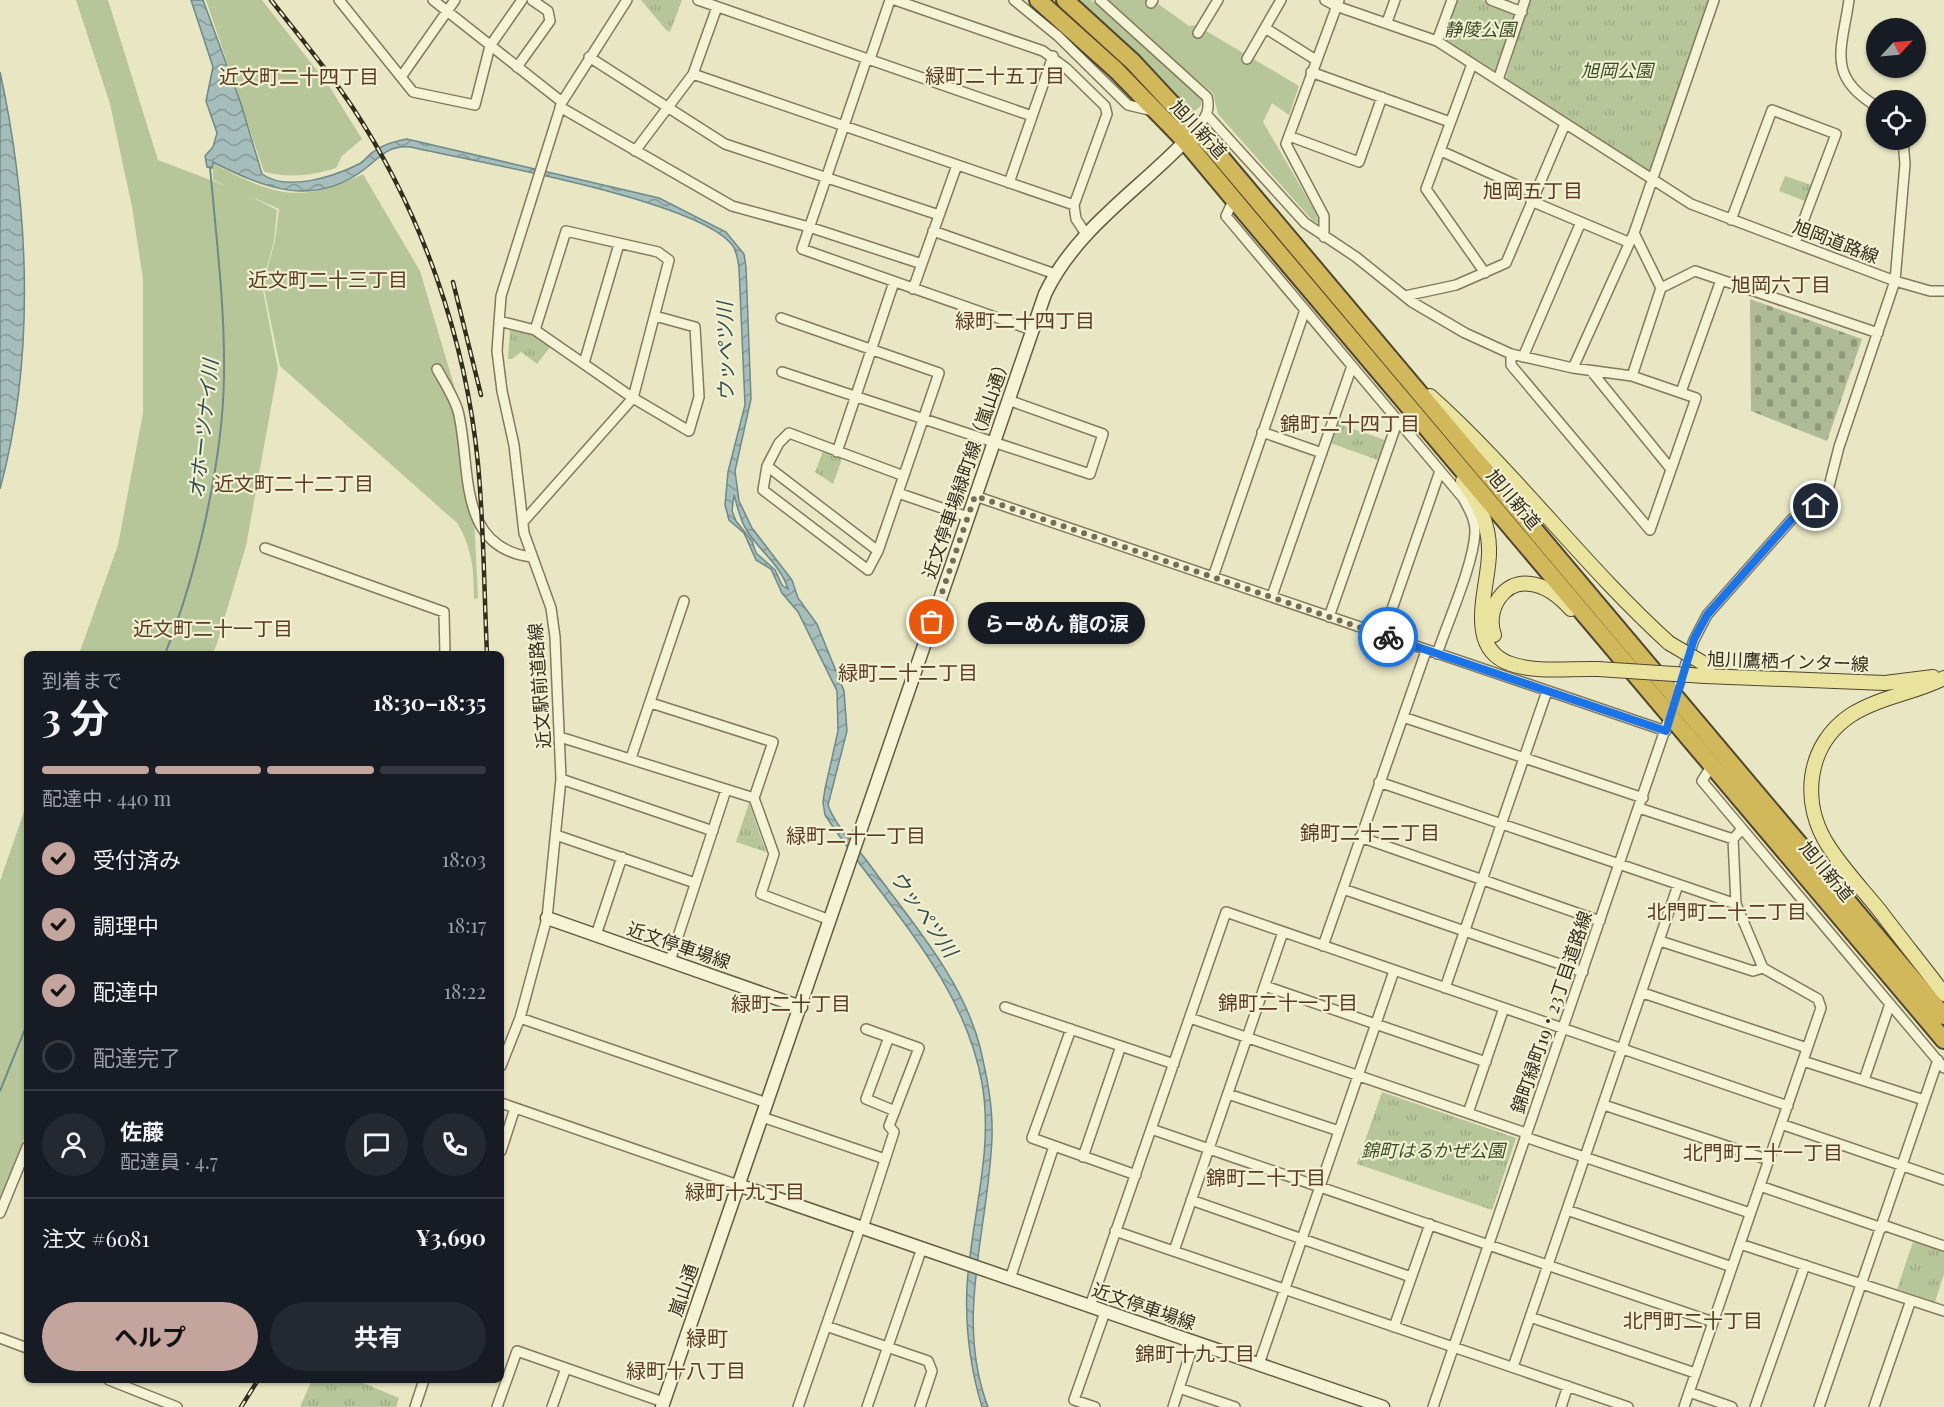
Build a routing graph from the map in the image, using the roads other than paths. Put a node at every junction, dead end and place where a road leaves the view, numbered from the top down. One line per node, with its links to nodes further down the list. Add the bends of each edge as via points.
1 (340, 0): 40 (street)
2 (433, 0): 24 (street)
3 (455, 0): 24 (street)
4 (522, 0): 30 (street)
5 (532, 0): 37 (street, via 548,11 550,21)
6 (627, 0): 32 (street)
7 (698, 0): 23 (street)
8 (893, 0): 31 (street); 34 (street)
9 (1014, 0): 46 (street, via 1058,36 1128,105)
10 (1038, 0): 46 (highway, 旭川新道, via 1073,29)
11 (1065, 0): 52 (highway, 旭川新道, via 1133,62)
12 (1100, 0): 47 (street, via 1207,97)
13 (1218, 0): 28 (street)
14 (1281, 0): 27 (street)
15 (1325, 0): 22 (street, 旭岡道路線)
16 (1395, 0): 26 (street)
17 (1452, 0): 29 (street)
18 (1491, 0): 25 (street)
19 (1525, 0): 25 (street)
20 (1714, 0): 59 (street)
21 (1849, 0): 43 (street, via 1840,63 1852,88)
22 (1338, 3): 26 (street, 旭岡道路線); 35 (street)
23 (717, 6): 34 (street); 39 (street)
24 (447, 11): 30 (street); 40 (street)
25 (1522, 12): 41 (street)
26 (1387, 22): 29 (street, 旭岡道路線)
27 (1265, 28): 33 (street); 35 (street)
28 (1198, 33)
29 (1437, 41): 36 (street, 旭岡道路線)
30 (490, 46): 37 (street); 40 (street, via 476,105 414,92)
31 (1053, 56): 48 (street); 63 (street, via 1104,106 1107,114)
32 (589, 57): 44 (street); 45 (street)
33 (1247, 58)
34 (868, 59): 48 (street); 51 (street)
35 (1316, 60): 38 (street)
36 (1472, 64): 41 (street, 旭岡道路線); 49 (street)
37 (517, 67): 44 (street)
38 (1311, 72): 42 (street); 53 (street)
39 (693, 74): 45 (street); 51 (street)
40 (401, 77)
41 (1498, 80): 50 (street, 旭岡道路線)
42 (1382, 98): 49 (street); 53 (street, via 1359,162)
43 (1866, 98)
44 (561, 104): 55 (street); 88 (street, 近文駅前道路線, via 501,296)
45 (668, 108): 55 (street); 58 (street, via 725,144)
46 (1155, 111): 52 (highway, 旭川新道)
47 (1207, 115): 52 (street); 71 (street, via 1305,223)
48 (1032, 116): 60 (street)
49 (1450, 122): 56 (street)
50 (1565, 124): 59 (street, 旭岡道路線); 61 (street)
51 (844, 127): 57 (street); 58 (street)
52 (1191, 136): 62 (highway, 旭川新道); 70 (main road, 近文停車場緑町線（嵐山通）); 95 (highway, 旭川新道)
53 (1289, 136): 71 (street, via 1286,144 1324,216)
54 (1904, 150): 79 (street)
55 (635, 151): 67 (street, via 732,206)
56 (1441, 151): 61 (street); 76 (street, via 1426,189)
57 (957, 165): 60 (street); 64 (street)
58 (826, 177): 64 (street); 67 (street)
59 (1653, 181): 65 (street, 旭岡道路線, via 1691,204); 69 (street)
60 (1010, 183): 63 (street)
61 (1533, 197): 66 (street); 76 (street, via 1506,263)
62 (1234, 199): 85 (street, via 1226,216); 103 (highway, 旭川新道)
63 (1074, 206): 70 (street, via 1076,219)
64 (939, 215): 68 (street)
65 (1731, 220): 73 (street, 旭岡道路線); 73 (street, via 1772,110 1836,134)
66 (1581, 222): 72 (street); 94 (street)
67 (809, 227): 75 (street); 80 (street, via 802,249)
68 (933, 231): 75 (street); 77 (street)
69 (1634, 233): 72 (street); 81 (street)
70 (1086, 234): 77 (main road, 近文停車場緑町線（嵐山通）)
71 (1324, 237): 84 (street)
72 (1628, 242): 98 (street)
73 (1795, 243): 79 (street, 旭岡道路線)
74 (619, 244): 86 (street, via 658,252 669,260); 89 (street, via 566,231); 96 (street)
75 (922, 264): 82 (street)
76 (1485, 273): 84 (street, via 1456,285)
77 (1055, 274): 90 (main road, 近文停車場緑町線（嵐山通）)
78 (1721, 280): 81 (street, via 1695,271); 91 (street); 104 (street)
79 (1895, 281): 83 (street); 91 (street, 旭岡道路線)
80 (894, 282): 82 (street); 92 (street)
81 (1661, 288): 102 (street)
82 (913, 289): 90 (street)
83 (1944, 291)
84 (1405, 296): 93 (street, via 1465,333)
85 (1305, 310): 97 (street); 110 (street)
86 (655, 316): 106 (street); 106 (street, via 694,327 699,397 688,431)
87 (781, 318): 92 (street)
88 (499, 321): 89 (street); 121 (street, 近文駅前道路線, via 497,351)
89 (535, 330): 96 (street)
90 (1032, 330): 107 (main road, 近文停車場緑町線（嵐山通）)
91 (1878, 333): 139 (street, 旭岡道路線, via 1827,494 1816,506 1792,519 1707,615 1694,639)
92 (872, 349): 105 (street); 108 (street, via 939,373)
93 (1511, 354): 94 (street); 115 (street, via 1512,365 1650,530)
94 (1523, 357): 98 (street)
95 (1390, 361): 134 (main road, bridge, via 1474,436 1634,611); 139 (highway, 旭川新道)
96 (584, 363): 106 (street)
97 (1352, 366): 109 (street); 113 (street)
98 (1573, 368): 101 (street)
99 (437, 369): 124 (street, via 458,409 473,512 482,532 513,555)
100 (782, 372): 105 (street)
101 (1592, 372): 102 (street); 115 (street)
102 (1632, 376): 104 (street)
103 (1389, 381): 133 (main road, 旭川鷹栖インター線, via 1405,415 1464,483 1484,517 1490,552 1481,616 1489,647 1509,664); 137 (highway, 旭川新道)
104 (1681, 392): 115 (street, via 1696,398)
105 (855, 397): 108 (street); 112 (street)
106 (633, 398): 121 (street)
107 (1008, 400): 111 (main road, 近文停車場緑町線（嵐山通）); 111 (street, via 1103,434 1090,474)
108 (924, 420): 111 (street); 117 (street)
109 (1398, 420): 116 (street); 128 (street)
110 (1262, 432): 113 (street); 125 (street)
111 (993, 443): 119 (main road, 近文停車場緑町線（嵐山通）)
112 (837, 452): 114 (street, via 789,433); 117 (street)
113 (1322, 453): 126 (street)
114 (767, 466): 123 (street); 123 (street, via 763,490 868,570)
115 (1670, 468)
116 (1440, 471): 129 (street); 132 (street, via 1463,498 1476,532)
117 (904, 476): 118 (street)
118 (898, 493): 120 (street); 123 (street)
119 (975, 496): 120 (main road, 近文停車場緑町線（嵐山通）); 125 (street)
120 (968, 518): 166 (main road, 近文停車場緑町線（嵐山通）)
121 (523, 522): 124 (street, 近文駅前道路線)
122 (265, 548): 130 (street, via 444,612)
123 (878, 551)
124 (532, 557): 142 (street, 近文駅前道路線, via 552,617)
125 (1213, 577): 126 (street)
126 (1272, 596): 128 (street)
127 (684, 601): 138 (street)
128 (1329, 617): 129 (street)
129 (1383, 635): 131 (street)
130 (445, 651)
131 (1426, 651): 132 (street); 140 (street)
132 (1437, 654): 136 (street)
133 (1551, 667): 134 (main road, 旭川鷹栖インター線, bridge); 137 (main road, 旭川鷹栖インター線, via 1509,655 1497,644 1492,629 1493,606 1515,586 1530,583 1561,598)
134 (1706, 671): 135 (main road, 旭川鷹栖インター線, via 1886,683)
135 (1944, 676): 180 (main road, via 1868,706 1844,722 1814,759 1810,797 1828,846)
136 (1547, 691): 141 (street); 144 (street)
137 (1652, 692): 139 (highway, 旭川新道)
138 (651, 703): 143 (street); 149 (street, via 773,742)
139 (1672, 706): 141 (street, 錦町緑町19・23丁目道路線); 145 (highway, 旭川新道); 185 (highway, 旭川新道)
140 (1402, 717): 144 (street); 147 (street)
141 (1666, 731): 150 (street, 錦町緑町19・23丁目道路線)
142 (560, 737): 143 (street); 146 (street, 近文駅前道路線)
143 (631, 758): 148 (street)
144 (1525, 758): 150 (street); 152 (street)
145 (1712, 765): 153 (street, via 1702,781); 194 (highway, 旭川新道)
146 (561, 779): 154 (street); 155 (street, 近文駅前道路線)
147 (1379, 782): 152 (street); 156 (street)
148 (726, 790): 149 (street); 154 (street)
149 (754, 798): 166 (street, via 774,854 761,894)
150 (1642, 798): 151 (street, 錦町緑町19・23丁目道路線)
151 (1639, 808): 157 (street); 159 (street, 錦町緑町19・23丁目道路線)
152 (1502, 824): 159 (street); 160 (street)
153 (1742, 829): 157 (street); 181 (street)
154 (713, 831): 161 (street)
155 (556, 835): 158 (street); 165 (street, 近文駅前道路線)
156 (1360, 837): 160 (street); 163 (street)
157 (1732, 839): 164 (street)
158 (622, 857): 161 (street); 170 (street)
159 (1620, 864): 162 (street); 167 (street, 錦町緑町19・23丁目道路線)
160 (1482, 880): 167 (street); 168 (street)
161 (695, 883): 173 (street)
162 (1678, 885): 164 (street); 171 (street)
163 (1343, 889): 168 (street); 172 (street)
164 (1736, 904): 174 (street)
165 (547, 918): 170 (main road, 近文停車場線); 186 (street, 近文駅前道路線)
166 (830, 920): 182 (main road)
167 (1600, 921): 176 (street, 錦町緑町19・23丁目道路線)
168 (1465, 930): 176 (street); 178 (street)
169 (1283, 932): 172 (street); 177 (street); 187 (street, via 1226,912)
170 (596, 935): 173 (main road, 近文停車場線)
171 (1660, 941): 174 (street, via 1753,971); 179 (street)
172 (1323, 946): 175 (street)
173 (670, 961): 182 (main road, 近文停車場線)
174 (1763, 968): 196 (street, via 1818,999 1821,1008)
175 (1394, 971): 178 (street); 188 (street)
176 (1583, 972): 189 (street, 錦町緑町19・23丁目道路線)
177 (1265, 986): 188 (street); 193 (street)
178 (1445, 988): 184 (street)
179 (1643, 993): 196 (street); 197 (street)
180 (1944, 994)
181 (1890, 1004): 202 (street); 204 (street)
182 (801, 1007): 207 (main road, 嵐山通)
183 (1005, 1007): 191 (street)
184 (1504, 1008): 189 (street); 200 (street)
185 (1944, 1016)
186 (520, 1018): 198 (street, 近文駅前道路線); 207 (street)
187 (1190, 1018): 193 (street); 201 (street)
188 (1376, 1023): 200 (street); 203 (street)
189 (1563, 1028): 197 (street); 218 (street, 錦町緑町19・23丁目道路線)
190 (866, 1029): 192 (street)
191 (1071, 1029): 195 (street); 220 (street, via 1032,1138)
192 (890, 1037): 212 (street, via 918,1048); 212 (street, via 866,1099)
193 (1246, 1038): 203 (street); 205 (street)
194 (1944, 1040)
195 (1121, 1046): 201 (street); 223 (street)
196 (1808, 1048): 199 (street)
197 (1623, 1049): 209 (street); 210 (street)
198 (504, 1058)
199 (1803, 1061): 204 (street); 210 (street)
200 (1486, 1062): 213 (street)
201 (1174, 1064): 216 (street)
202 (1941, 1064): 206 (street)
203 (1359, 1076): 213 (street); 217 (street)
204 (1864, 1080): 206 (street)
205 (1228, 1094): 217 (street); 221 (street)
206 (1924, 1100): 227 (street)
207 (767, 1103): 214 (main road, 嵐山通)
208 (504, 1104): 211 (street)
209 (1604, 1105): 224 (street); 226 (street)
210 (1788, 1106): 215 (street)
211 (515, 1108): 219 (street); 230 (street)
212 (895, 1111): 225 (street, via 890,1126 894,1132)
213 (1468, 1113): 218 (street)
214 (762, 1117): 225 (street); 230 (main road, 嵐山通)
215 (1781, 1124): 226 (street); 227 (street)
216 (1151, 1129): 221 (street); 228 (street)
217 (1339, 1131): 231 (street)
218 (1525, 1135): 224 (street); 243 (street, 錦町緑町19・23丁目道路線)
219 (504, 1142)
220 (1054, 1146): 223 (street); 251 (street)
221 (1209, 1148): 231 (street); 233 (street)
222 (24, 1154): 235 (street)
223 (1083, 1156): 228 (street)
224 (1585, 1157): 234 (street); 236 (street)
225 (885, 1159): 239 (street)
226 (1769, 1161): 232 (street)
227 (1903, 1166): 229 (street); 238 (street)
228 (1136, 1175): 240 (street)
229 (1944, 1180)
230 (738, 1185): 239 (main road); 276 (main road, 嵐山通)
231 (1320, 1186): 237 (street); 241 (street)
232 (1760, 1186): 236 (street); 238 (street)
233 (1191, 1200): 241 (street); 246 (street)
234 (1567, 1210): 248 (street); 249 (street)
235 (0, 1213)
236 (1750, 1214): 242 (street)
237 (1430, 1224): 243 (street); 250 (street)
238 (1882, 1226): 244 (street); 252 (street)
239 (862, 1228): 245 (main road); 260 (street)
240 (1115, 1231): 246 (street); 255 (street)
241 (1302, 1239): 250 (street); 253 (street)
242 (1740, 1244): 247 (street); 249 (street)
243 (1488, 1245): 248 (street); 265 (street, 錦町緑町19・23丁目道路線)
244 (1944, 1246)
245 (922, 1248): 251 (main road, 近文停車場線); 266 (street)
246 (1174, 1251): 253 (street)
247 (1804, 1265): 252 (street); 293 (street)
248 (1548, 1266): 258 (street); 259 (street)
249 (1732, 1267): 259 (street)
250 (1411, 1277): 261 (street)
251 (1010, 1279): 255 (main road, 近文停車場線)
252 (1862, 1284): 254 (street); 294 (street)
253 (1285, 1288): 261 (street); 267 (street)
254 (1911, 1300): 257 (street); 295 (street)
255 (1090, 1306): 256 (main road, 近文停車場線)
256 (1105, 1311): 263 (main road, 近文停車場線); 284 (street, via 1074,1400)
257 (1944, 1311)
258 (1530, 1317): 268 (street); 270 (street)
259 (1713, 1322): 270 (street)
260 (826, 1326): 266 (street); 281 (street)
261 (1394, 1327): 265 (street)
262 (0, 1338): 264 (street)
263 (1194, 1342): 267 (main road, 近文停車場線); 274 (street)
264 (24, 1347)
265 (1453, 1347): 268 (street); 288 (street, 錦町緑町19・23丁目道路線)
266 (888, 1348): 282 (street); 283 (street, via 928,1361 932,1371)
267 (1259, 1364): 287 (main road, 近文停車場線)
268 (1513, 1367): 273 (street)
269 (566, 1368): 276 (street); 279 (street, via 517,1351); 280 (street)
270 (1695, 1373): 275 (street)
271 (117, 1383): 277 (street)
272 (423, 1383): 278 (street)
273 (1568, 1386): 289 (street); 290 (street)
274 (1179, 1388): 285 (street); 286 (street)
275 (1689, 1392): 291 (street); 292 (street)
276 (662, 1404)
277 (177, 1407)
278 (415, 1407)
279 (497, 1407)
280 (552, 1407)
281 (798, 1407)
282 (867, 1407)
283 (920, 1407)
284 (1095, 1407)
285 (1173, 1407)
286 (1235, 1407)
287 (1383, 1407)
288 (1433, 1407)
289 (1561, 1407)
290 (1628, 1407)
291 (1684, 1407)
292 (1732, 1407)
293 (1755, 1407)
294 (1819, 1407)
295 (1874, 1407)

